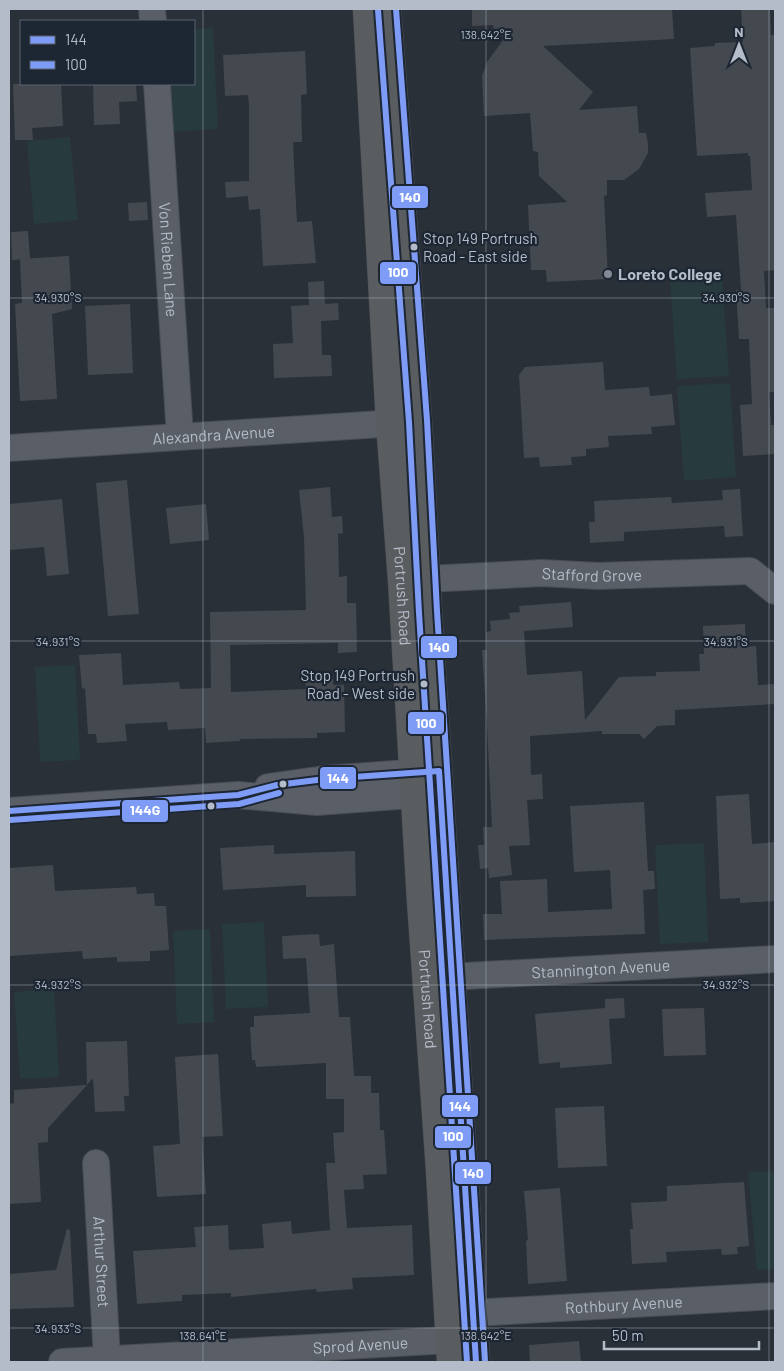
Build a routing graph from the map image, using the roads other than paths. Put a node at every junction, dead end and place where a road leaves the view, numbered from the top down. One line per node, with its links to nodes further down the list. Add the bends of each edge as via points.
1 (367, 9): 5 (highway, Portrush Road)
2 (387, 9): 4 (highway, Portrush Road)
3 (157, 85): 6 (street, Von Rieben Lane)
4 (418, 421): 5 (street, Alexandra Avenue); 8 (highway, Portrush Road)
5 (390, 423): 6 (street, Alexandra Avenue); 8 (highway, Portrush Road)
6 (180, 436): 7 (street, Alexandra Avenue)
7 (9, 448)
8 (414, 579): 9 (street, Stafford Grove, via 542,573 598,576 750,571); 10 (highway, Portrush Road)
9 (775, 591)
10 (427, 783): 11 (street, via 317,802 238,795); 13 (highway, Portrush Road)
11 (9, 811)
12 (775, 959): 13 (street, Stannington Avenue)
13 (439, 977): 16 (highway, Portrush Road); 17 (highway, Portrush Road, via 440,1170)
14 (96, 1163): 18 (street, Arthur Street)
15 (775, 1296): 16 (street, Rothbury Avenue)
16 (472, 1313): 20 (highway, Portrush Road)
17 (450, 1351): 18 (street, Sprod Avenue)
18 (107, 1359): 19 (street, Sprod Avenue)
19 (62, 1362)
20 (476, 1362)

